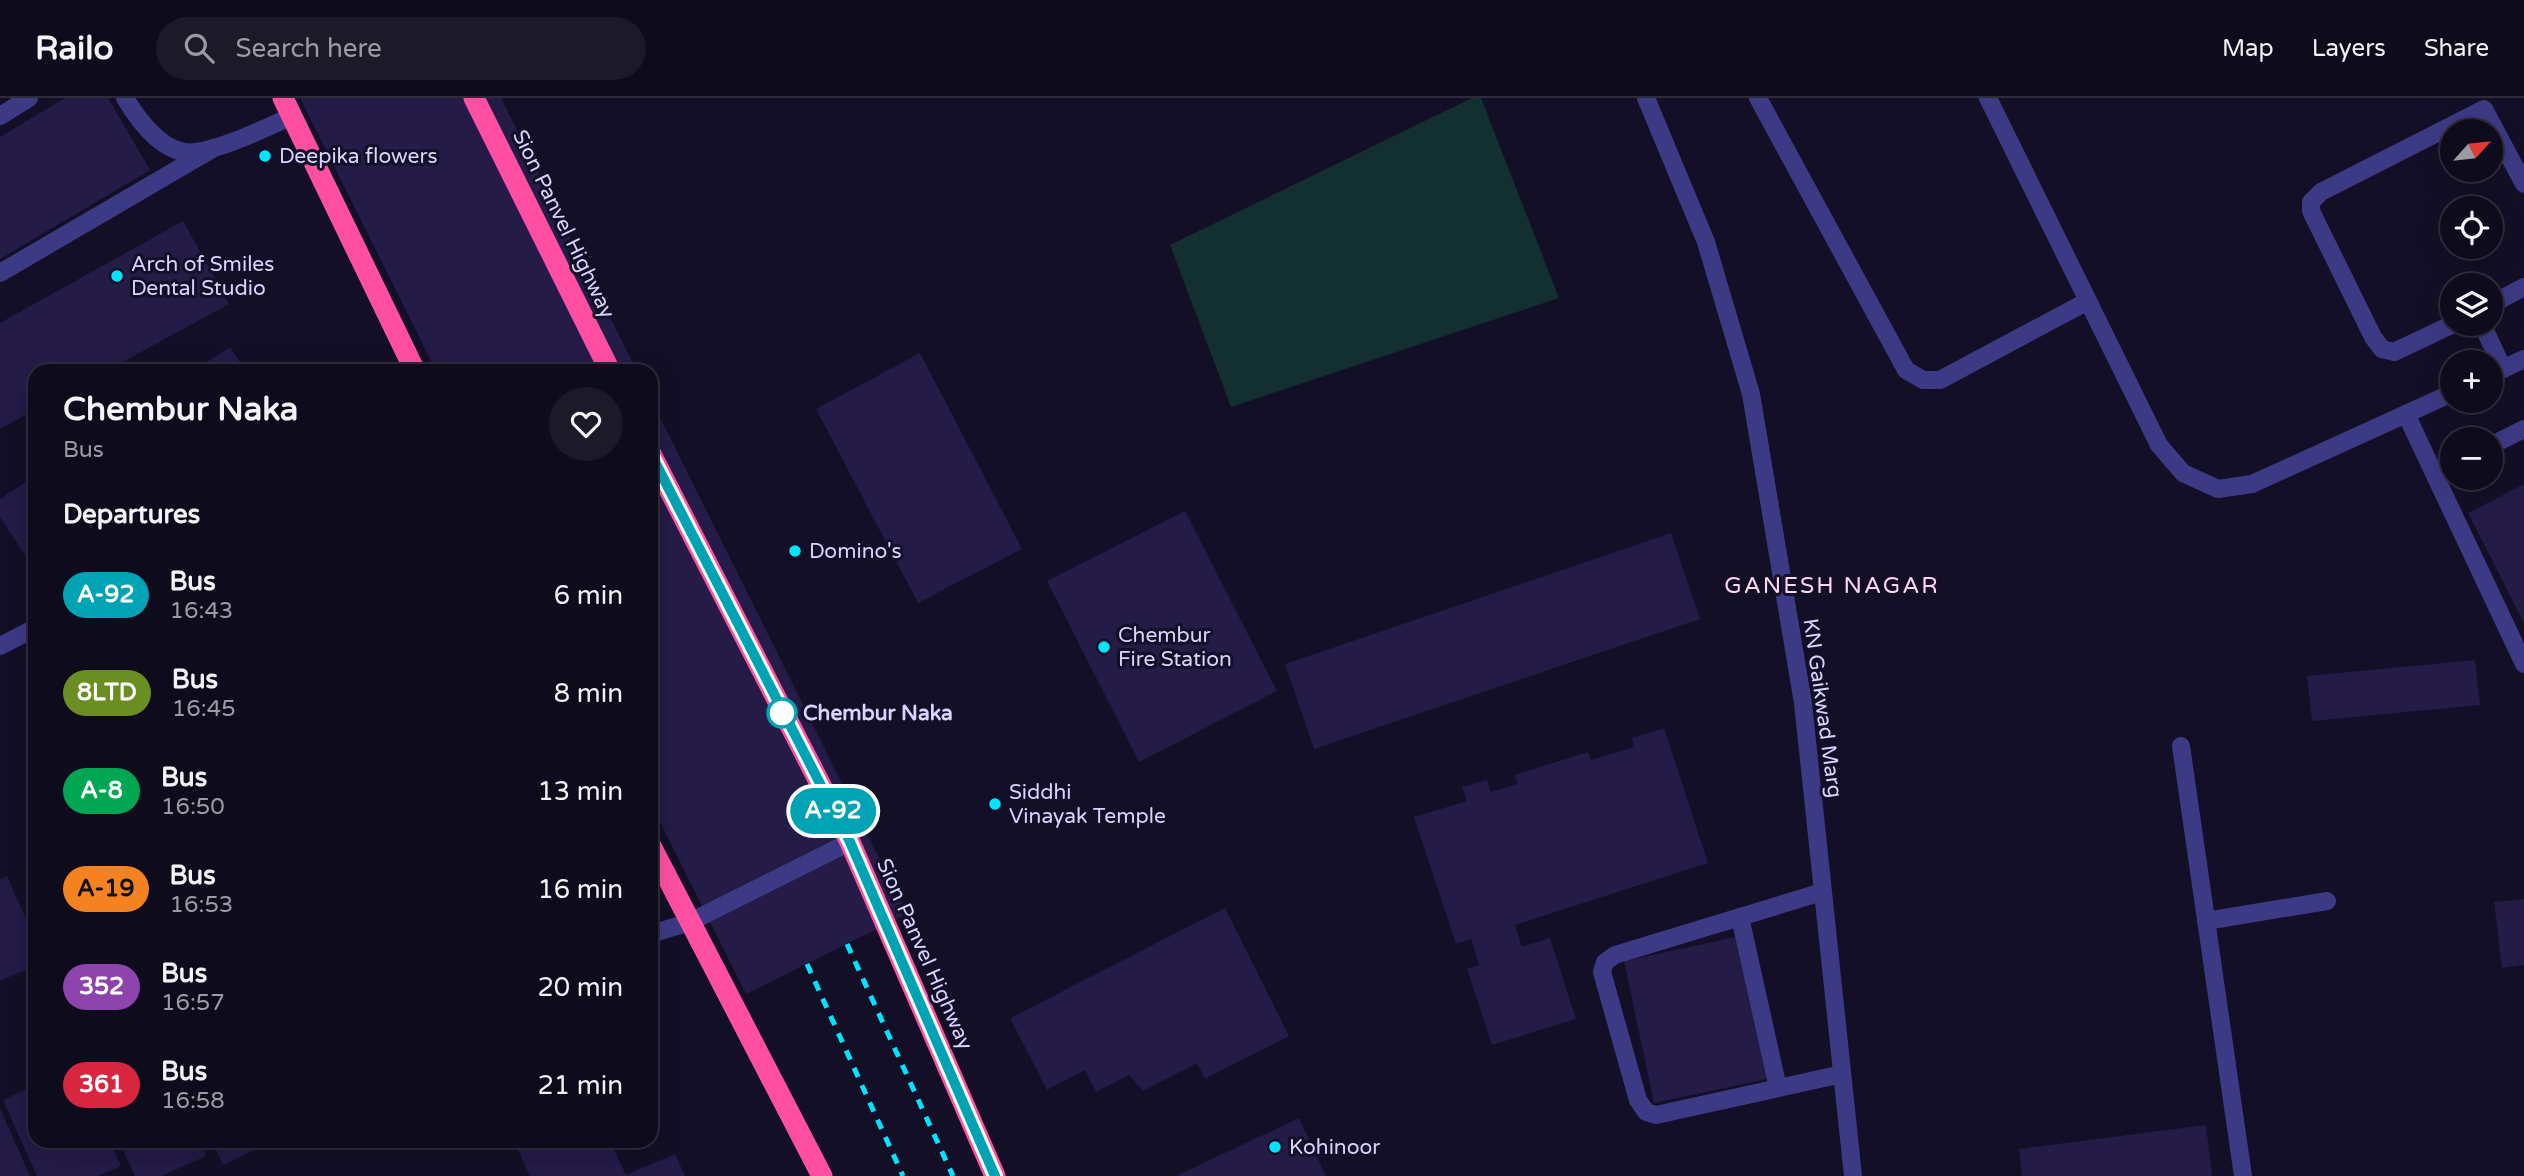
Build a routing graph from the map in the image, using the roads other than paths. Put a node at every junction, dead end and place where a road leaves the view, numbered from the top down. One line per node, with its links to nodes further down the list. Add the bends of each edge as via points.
1 (29, 98): 9 (street)
2 (125, 98): 10 (street, via 162,142 184,153)
3 (474, 98): 19 (highway, Sion Panvel Highway)
4 (1646, 98): 34 (street, KN Gaikwad Marg, via 1706,242 1751,394 1803,703)
5 (1758, 98): 15 (street, via 1906,370 1923,380 1941,380)
6 (1988, 98): 15 (street)
7 (2481, 103): 11 (street); 16 (street, via 2320,192 2311,202 2311,211 2382,349 2394,352)
8 (287, 107): 10 (street); 18 (highway)
9 (0, 116)
10 (214, 148): 12 (street)
11 (2524, 184)
12 (0, 273)
13 (2524, 287): 14 (street)
14 (2503, 298)
15 (2088, 301): 22 (street, via 2159,445 2183,473 2218,489 2252,484)
16 (2440, 330)
17 (2524, 359): 20 (street)
18 (412, 364)
19 (607, 364)
20 (2503, 369)
21 (2440, 398): 22 (street)
22 (2406, 414): 27 (street)
23 (2524, 429): 24 (street)
24 (2503, 440)
25 (658, 468): 32 (highway, Sion Panvel Highway)
26 (2440, 470): 27 (street)
27 (2434, 473): 30 (street)
28 (28, 632): 29 (street)
29 (0, 646)
30 (2524, 664)
31 (2181, 747): 37 (street)
32 (850, 842): 38 (street); 43 (highway, Sion Panvel Highway)
33 (658, 860): 38 (highway)
34 (1822, 892): 36 (street); 40 (street, KN Gaikwad Marg)
35 (2327, 901): 37 (street)
36 (1740, 918): 41 (street); 41 (street, via 1615,956 1605,962 1602,972 1646,1112 1656,1115)
37 (2206, 921): 45 (street)
38 (690, 922): 39 (street); 42 (highway)
39 (658, 932)
40 (1842, 1074): 41 (street); 44 (street, KN Gaikwad Marg)
41 (1778, 1088)
42 (822, 1176)
43 (995, 1176)
44 (1853, 1176)
45 (2243, 1176)

